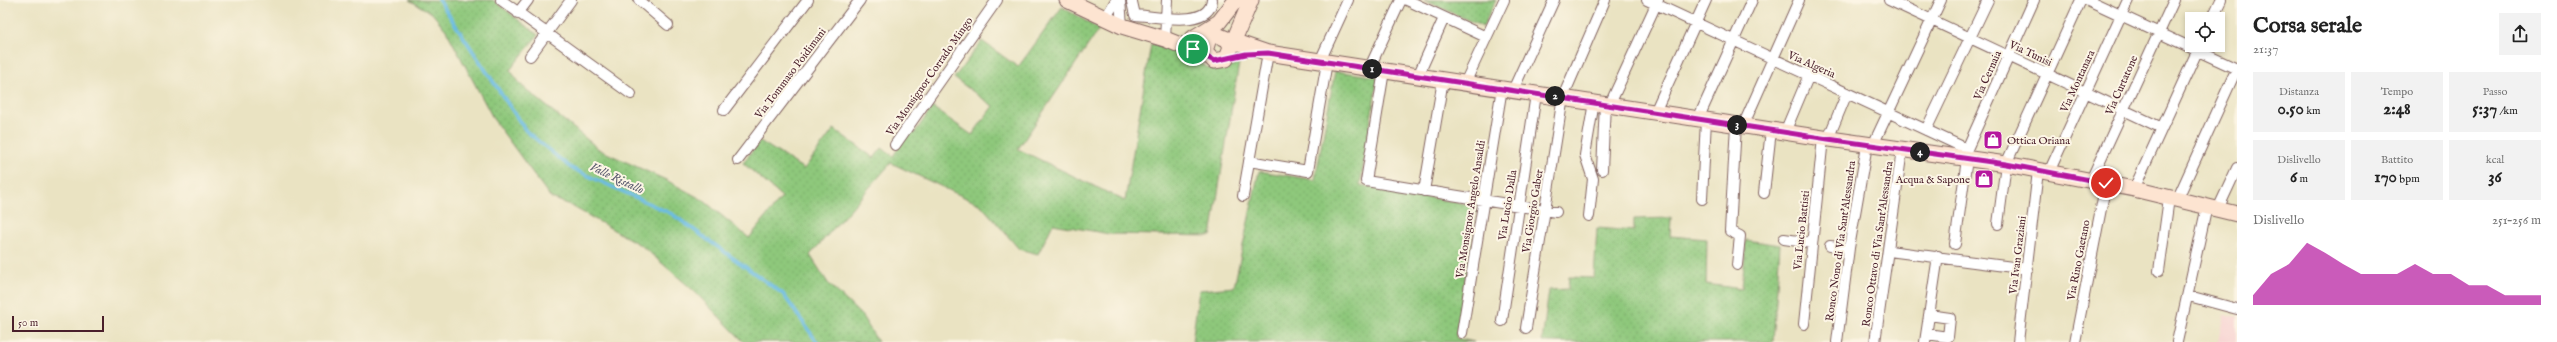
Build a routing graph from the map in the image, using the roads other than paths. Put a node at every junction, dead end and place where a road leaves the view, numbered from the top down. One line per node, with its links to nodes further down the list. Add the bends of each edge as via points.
1 (501, 0): 35 (street)
2 (528, 0): 35 (street)
3 (571, 0): 47 (street)
4 (639, 0): 43 (street)
5 (808, 0): 79 (street)
6 (860, 0): 93 (street, Via Tommaso Poidimani)
7 (997, 0): 89 (street, Via Monsignor Corrado Mingo)
8 (1067, 0): 40 (street)
9 (1116, 0): 40 (street)
10 (1120, 0): 44 (street)
11 (1167, 0): 38 (street)
12 (1212, 0): 38 (street, via 1206,14 1196,19)
13 (1237, 0): 49 (street, via 1219,22); 53 (street)
14 (1251, 0): 45 (street)
15 (1348, 0): 63 (street)
16 (1401, 0): 64 (street)
17 (1407, 0): 39 (street)
18 (1504, 0): 50 (street)
19 (1554, 0): 72 (street, Via Monsignor Angelo Ansaldi)
20 (1605, 0): 77 (street, Via Giorgio Gaber)
21 (1706, 0): 42 (street)
22 (1752, 0): 52 (street)
23 (1799, 0): 62 (street)
24 (1891, 0): 41 (street, Via Tunisi)
25 (1941, 0): 41 (street, Ronco Nono di Via Sant'Alessandra)
26 (1988, 0): 51 (street)
27 (2034, 0): 61 (street, Via Cernaia)
28 (2081, 0): 67 (street)
29 (2088, 0): 37 (street)
30 (2128, 0): 37 (street, Via Montanara)
31 (2174, 0): 46 (street, Via Curtatone)
32 (2221, 0): 36 (street)
33 (1654, 1): 42 (street, Via Algeria); 78 (street)
34 (1132, 2): 38 (street, via 1135,15)
35 (518, 12): 47 (street)
36 (2215, 12)
37 (2122, 14): 46 (street); 73 (street, Via Montanara)
38 (1166, 17): 48 (street)
39 (1444, 18): 50 (street); 69 (street)
40 (1105, 19): 44 (street)
41 (1931, 20): 51 (street, Via Tunisi); 82 (street, Ronco Nono di Via Sant'Alessandra)
42 (1695, 24): 52 (street, Via Algeria); 81 (street)
43 (668, 25)
44 (1122, 26): 48 (street)
45 (1239, 26): 53 (street); 55 (street, via 1244,42)
46 (2158, 32): 54 (street); 80 (street, Via Curtatone)
47 (546, 34): 59 (street); 75 (street)
48 (1165, 38): 49 (street); 60 (street)
49 (1192, 38): 53 (street)
50 (1486, 38): 71 (street)
51 (1970, 38): 61 (street, Via Tunisi); 86 (street)
52 (1733, 41): 62 (street, Via Algeria); 83 (street)
53 (1225, 43): 55 (street); 58 (street); 60 (street, via 1214,61); 60 (street, via 1206,42)
54 (2185, 43)
55 (1250, 48): 58 (street)
56 (2197, 52): 85 (street)
57 (2207, 52): 65 (street)
58 (1268, 53): 63 (street); 94 (street)
59 (530, 56)
60 (1207, 56)
61 (2009, 56): 67 (street, Via Tunisi); 92 (street, Via Cernaia)
62 (1773, 60): 68 (street, Via Algeria); 84 (street)
63 (1323, 61): 64 (street); 94 (street, via 1308,171)
64 (1369, 68): 66 (street)
65 (2237, 68): 105 (street)
66 (1384, 71): 69 (street); 101 (street, via 1366,181)
67 (2048, 74): 73 (street, Via Tunisi); 95 (street)
68 (1809, 75): 74 (street, Via Algeria); 87 (street)
69 (1418, 76): 70 (street)
70 (1443, 80): 71 (street); 101 (street)
71 (1465, 83): 72 (street)
72 (1508, 89): 76 (street); 106 (street, Via Monsignor Angelo Ansaldi)
73 (2085, 91): 80 (street, Via Tunisi); 98 (street, Via Montanara)
74 (1847, 93): 82 (street, Via Algeria); 88 (street, Via Lucio Battisti)
75 (631, 94)
76 (1536, 94): 77 (street); 107 (street, Via Lucio Dalla)
77 (1563, 97): 78 (street); 109 (street, Via Giorgio Gaber)
78 (1603, 103): 81 (street); 97 (street); 112 (street, via 1586,155 1592,179)
79 (724, 110)
80 (2123, 110): 85 (street, Via Tunisi); 99 (street, Via Curtatone)
81 (1655, 112): 83 (street)
82 (1888, 113): 86 (street, Via Algeria); 90 (street, Ronco Nono di Via Sant'Alessandra)
83 (1702, 120): 84 (street); 104 (street)
84 (1739, 125): 87 (street); 121 (street, via 1730,231 1740,236)
85 (2162, 128): 100 (street)
86 (1926, 130): 92 (street, Via Algeria)
87 (1778, 131): 88 (street); 102 (street)
88 (1825, 138): 90 (street); 115 (street, Via Lucio Battisti)
89 (895, 145)
90 (1870, 145): 91 (street); 118 (street, Ronco Nono di Via Sant'Alessandra)
91 (1902, 150): 92 (street); 119 (street, Ronco Ottavo di Via Sant'Alessandra)
92 (1964, 155): 95 (street); 116 (street, Via Cernaia)
93 (738, 160)
94 (1249, 160): 103 (street)
95 (2006, 164): 98 (street); 113 (street)
96 (2237, 168): 108 (street)
97 (1602, 170)
98 (2043, 171): 99 (street); 122 (street, Via Ivan Graziani)
99 (2098, 182): 100 (street); 135 (street, Via Rino Gaetano)
100 (2134, 189): 105 (street)
101 (1424, 191): 106 (street)
102 (1764, 193)
103 (1243, 196)
104 (1702, 199)
105 (2173, 199): 108 (street); 123 (street)
106 (1484, 201): 107 (street); 130 (street, Via Monsignor Angelo Ansaldi)
107 (1520, 206): 109 (street); 127 (street, Via Lucio Dalla)
108 (2213, 208): 111 (street); 124 (street)
109 (1543, 210): 110 (street); 129 (street, Via Giorgio Gaber)
110 (1556, 212)
111 (2237, 214)
112 (1589, 216)
113 (1998, 224)
114 (1784, 239): 115 (street)
115 (1812, 242): 128 (street, Via Lucio Battisti)
116 (1955, 244)
117 (1830, 246): 118 (street)
118 (1849, 248): 132 (street, Ronco Nono di Via Sant'Alessandra)
119 (1888, 250): 120 (street); 133 (street, Ronco Ottavo di Via Sant'Alessandra)
120 (1938, 256): 122 (street); 126 (street)
121 (1737, 265)
122 (2028, 269): 134 (street, Via Ivan Graziani)
123 (2159, 271)
124 (2188, 296): 125 (street); 136 (street)
125 (2237, 309)
126 (1929, 315): 131 (street); 131 (street, via 1950,318 1948,337)
127 (1502, 321)
128 (1804, 324)
129 (1526, 328)
130 (1462, 333)
131 (1926, 338)
132 (1838, 342)
133 (1875, 342)
134 (2018, 342)
135 (2075, 342)
136 (2177, 342)

